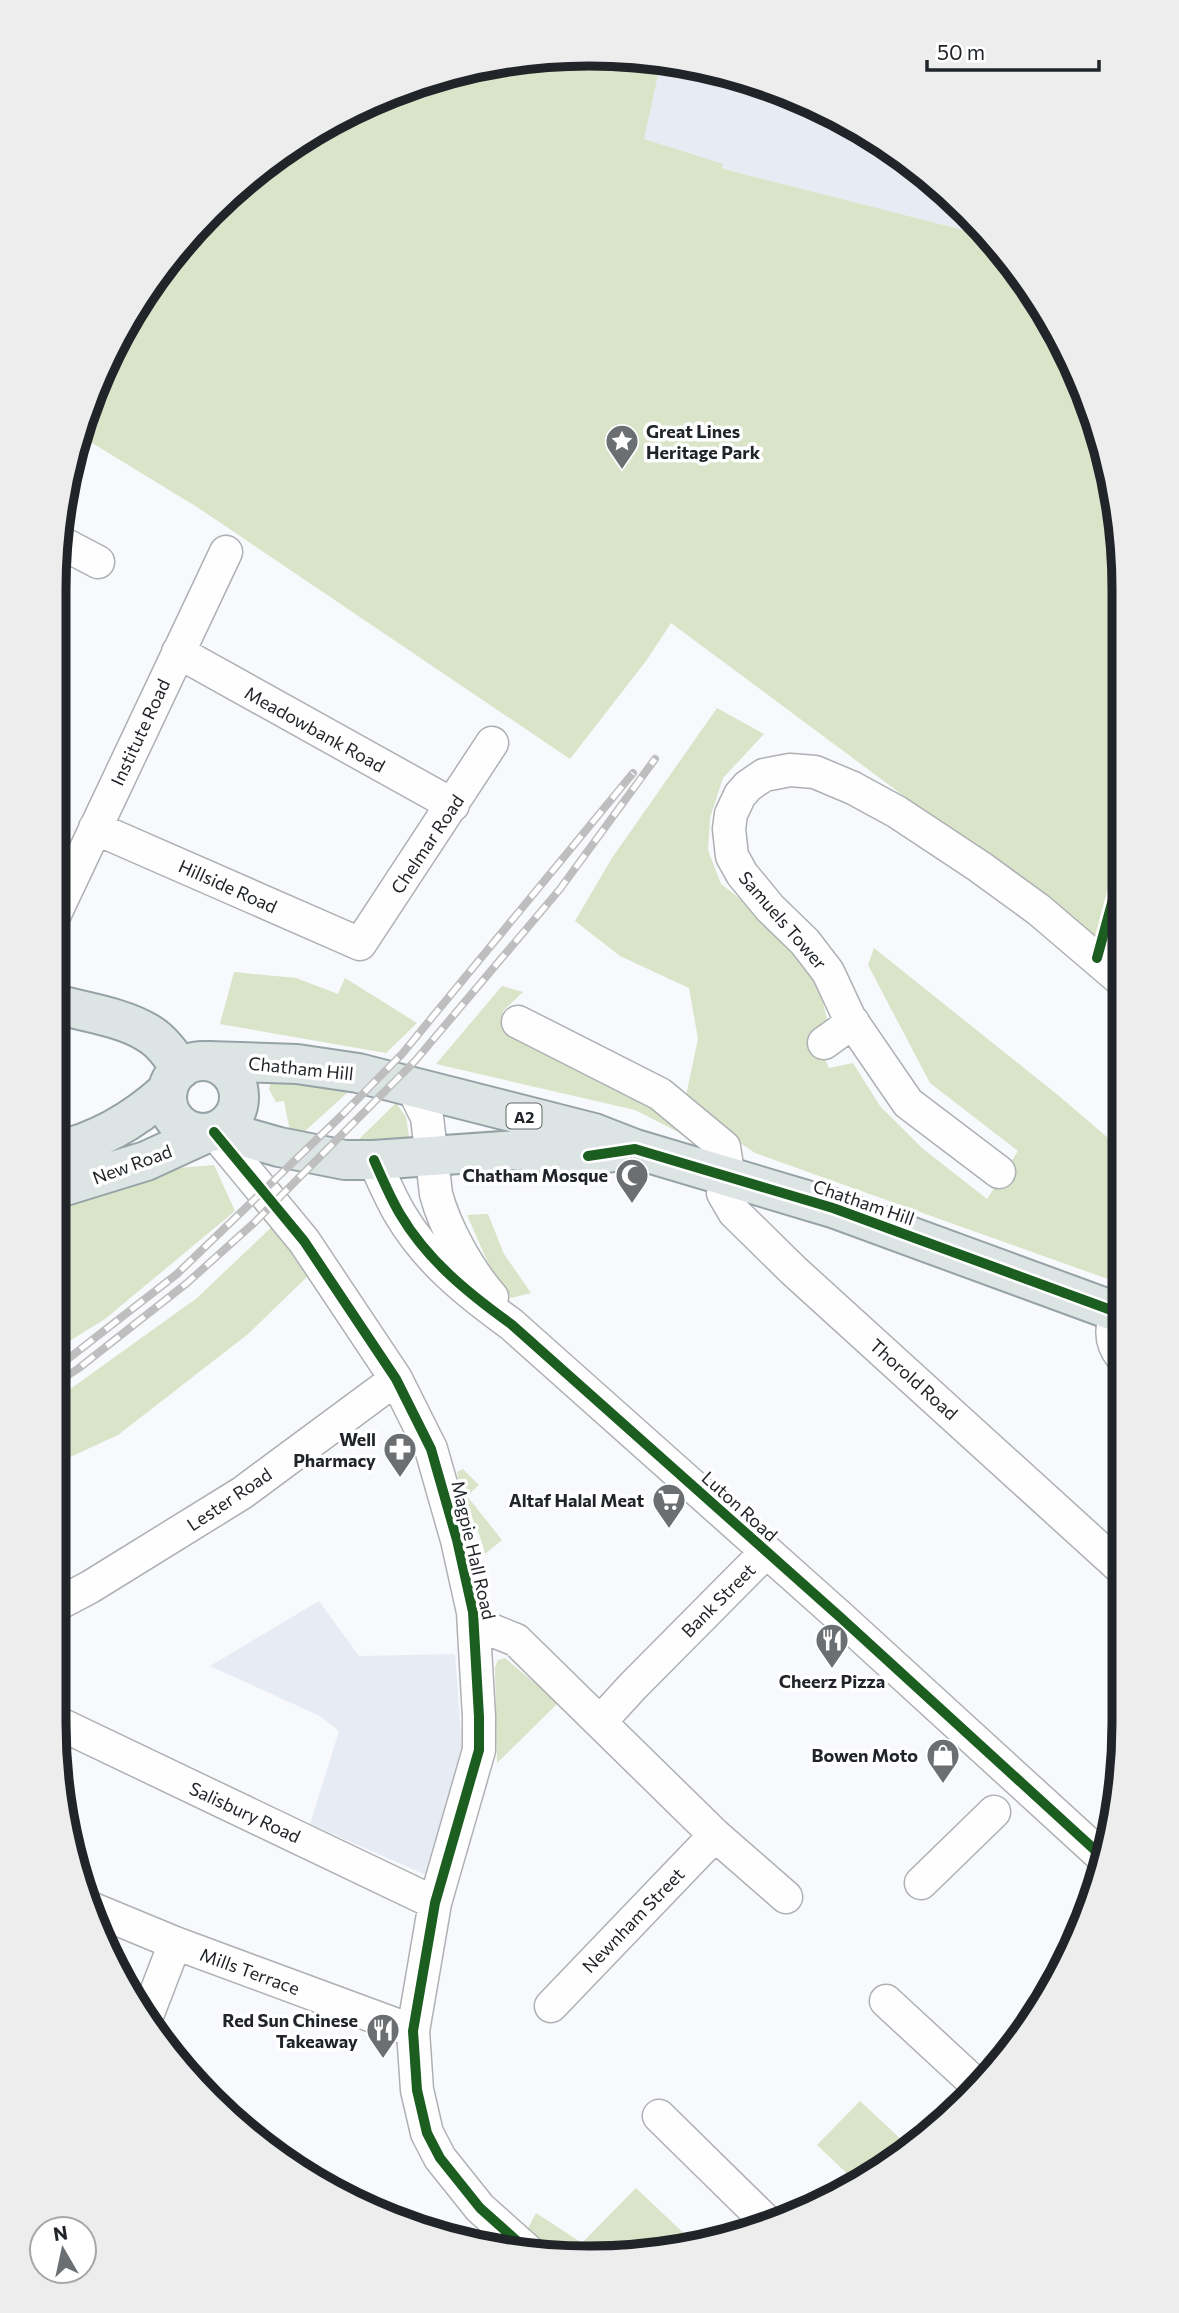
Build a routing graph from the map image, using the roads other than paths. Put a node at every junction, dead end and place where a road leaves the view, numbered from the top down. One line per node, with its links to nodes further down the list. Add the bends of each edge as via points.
1 (69, 547): 3 (street)
2 (226, 552): 4 (street, Institute Road)
3 (98, 562)
4 (178, 652): 6 (street, Meadowbank Road); 7 (street, Institute Road)
5 (492, 743): 6 (street, Chelmar Road)
6 (453, 805): 9 (street, Chelmar Road)
7 (95, 828): 8 (street, Institute Road); 9 (street, Hillside Road)
8 (66, 890)
9 (360, 943)
10 (1112, 972): 13 (street, Samuels Tower, via 1039,910 889,807 821,774 799,769 772,773 757,779 733,809 729,826 735,862 831,976)
11 (66, 1007): 15 (main road, via 147,1031)
12 (518, 1022): 23 (street, Thorold Road, via 660,1094 724,1147)
13 (853, 1022): 14 (street); 22 (street, Samuels Tower, via 911,1107)
14 (824, 1043)
15 (186, 1073): 16 (main road, Chatham Hill / A2, via 315,1066); 17 (main road, Chatham Hill, via 168,1107 177,1122 191,1131); 17 (main road, via 223,1067 237,1085 238,1108 233,1118); 18 (main road, New Road, via 135,1117)
16 (412, 1087): 19 (main road, Chatham Hill / A2, via 594,1133); 20 (street, Luton Road, via 427,1117)
17 (213, 1132): 21 (main road, Chatham Hill / A2, via 345,1160); 24 (main road, New Road, via 146,1161); 27 (street, Magpie Hall Road, via 304,1241)
18 (66, 1148)
19 (635, 1149): 20 (main road, Chatham Hill / A2, via 588,1156 516,1150); 23 (main road, Chatham Hill / A2)
20 (432, 1156): 21 (main road, Chatham Hill / A2); 26 (street, Luton Road, via 440,1206 469,1264)
21 (374, 1160): 26 (street, Luton Road, via 400,1213 423,1246 466,1291)
22 (999, 1172)
23 (727, 1177): 25 (main road, Chatham Hill / A2, via 833,1208); 29 (street, Thorold Road, via 723,1192 734,1212)
24 (66, 1186)
25 (1112, 1310)
26 (511, 1324): 28 (street, Luton Road)
27 (396, 1379): 30 (street, Lester Road, via 242,1493); 31 (street, Magpie Hall Road, via 432,1449)
28 (766, 1552): 32 (street, Bank Street); 36 (street, Luton Road)
29 (1112, 1560)
30 (66, 1600)
31 (474, 1623): 32 (street, via 516,1640); 39 (street, Magpie Hall Road, via 479,1750)
32 (600, 1722): 35 (street)
33 (66, 1727): 39 (street, Salisbury Road)
34 (994, 1812): 37 (street)
35 (715, 1835): 38 (street); 43 (street, Newnham Street)
36 (1097, 1852)
37 (921, 1883)
38 (786, 1897)
39 (435, 1903): 45 (street, Magpie Hall Road)
40 (101, 1911): 41 (street, Mills Terrace)
41 (175, 1943): 44 (street); 45 (street, Mills Terrace)
42 (886, 2001): 46 (street)
43 (551, 2006)
44 (151, 2007)
45 (413, 2031): 49 (street, Magpie Hall Road, via 417,2090 433,2147 463,2189)
46 (971, 2080)
47 (659, 2116): 48 (street)
48 (763, 2217)
49 (518, 2241)

